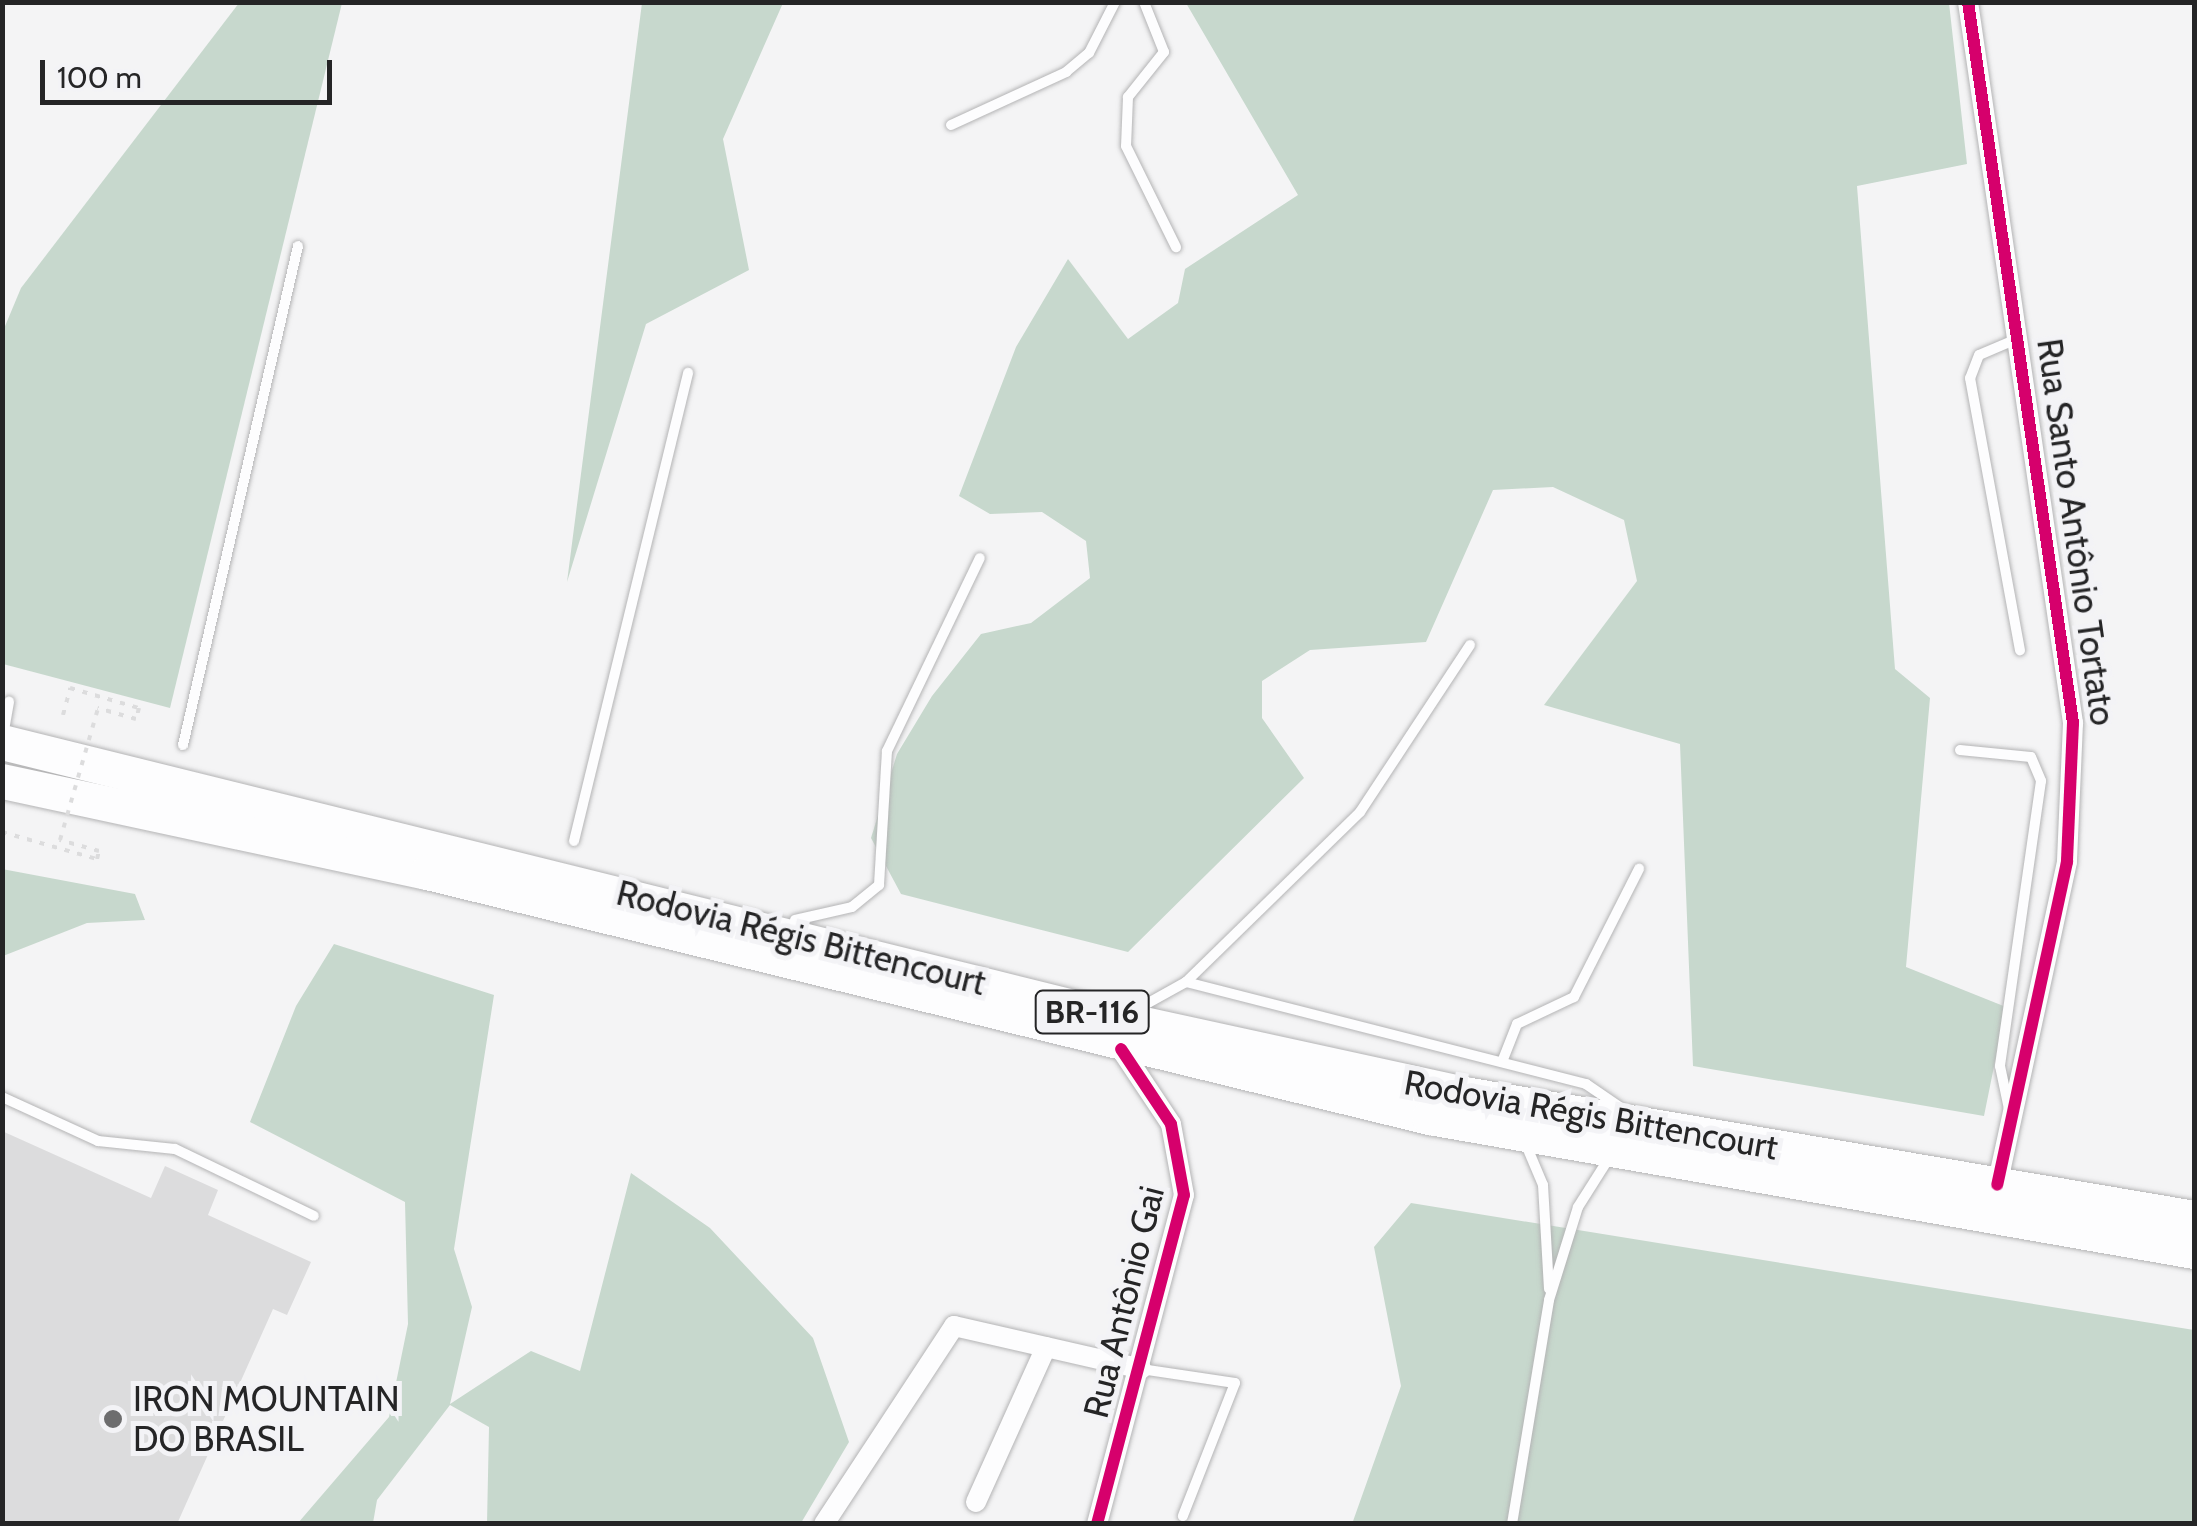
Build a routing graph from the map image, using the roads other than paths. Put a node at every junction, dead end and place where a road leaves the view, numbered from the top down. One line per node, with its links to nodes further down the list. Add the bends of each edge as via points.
1 (1115, 2): 4 (lane, via 1089,53 1066,72)
2 (1144, 2): 6 (lane, via 1164,52 1128,98 1126,146)
3 (1968, 2): 7 (street, Rua Santo Antônio Tortato)
4 (951, 124)
5 (298, 246): 14 (lane)
6 (1176, 247)
7 (2020, 338): 11 (lane, via 1979,355 1970,378); 24 (street, Rua Santo Antônio Tortato, via 2066,632 2074,765 2067,862)
8 (688, 374): 17 (lane)
9 (980, 558): 19 (lane, via 887,752 880,885 852,908)
10 (1470, 645): 20 (lane, via 1360,812)
11 (2020, 650)
12 (9, 702): 13 (lane)
13 (2, 740): 21 (highway, Rodovia Régis Bittencourt / BR-116)
14 (183, 745)
15 (1960, 750): 24 (lane, via 2031,756 2041,781 2000,1066)
16 (2, 782): 21 (highway, Rodovia Régis Bittencourt / BR-116, via 427,872)
17 (574, 841)
18 (1639, 869): 22 (lane, via 1574,998 1517,1024)
19 (795, 920)
20 (1186, 982): 21 (lane); 22 (lane)
21 (1121, 1034): 25 (highway, Rodovia Régis Bittencourt / BR-116); 26 (highway, Rodovia Régis Bittencourt / BR-116); 34 (street, Rua Antônio Gai, via 1170,1124 1185,1172)
22 (1502, 1062): 25 (lane, via 1586,1084)
23 (2, 1097): 29 (lane, via 98,1141 175,1149)
24 (2011, 1114): 28 (street, Rua Santo Antônio Tortato)
25 (1650, 1130): 28 (highway, Rodovia Régis Bittencourt / BR-116)
26 (1523, 1136): 27 (highway, Rodovia Régis Bittencourt / BR-116); 32 (lane, via 1548,1216)
27 (1612, 1154): 31 (highway, Rodovia Régis Bittencourt / BR-116); 32 (lane, via 1578,1207)
28 (1996, 1185): 30 (highway, Rodovia Régis Bittencourt / BR-116)
29 (314, 1216)
30 (2194, 1218)
31 (2194, 1252)
32 (1549, 1300): 39 (lane)
33 (1046, 1347): 34 (street); 35 (street); 37 (street, via 954,1326)
34 (1142, 1369): 36 (lane, via 1235,1383); 38 (street, Rua Antônio Gai)
35 (976, 1502)
36 (1183, 1516)
37 (824, 1524)
38 (1097, 1524)
39 (1512, 1524)

